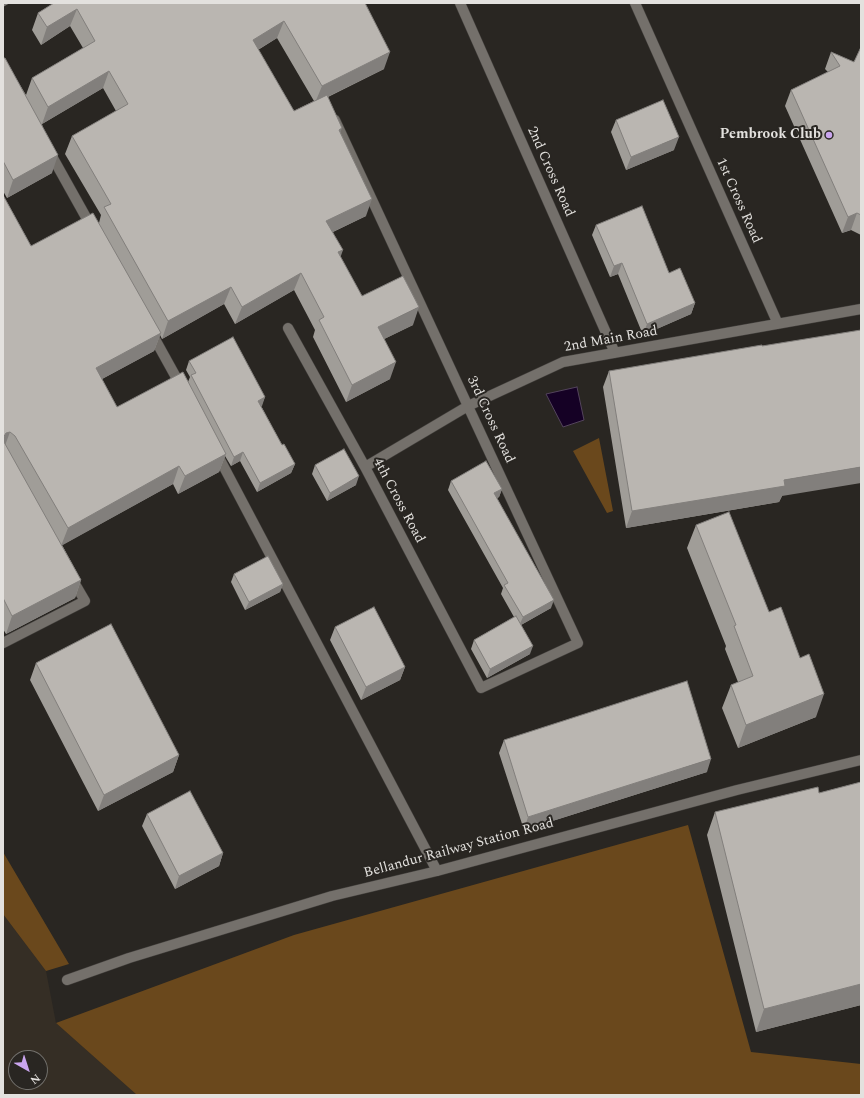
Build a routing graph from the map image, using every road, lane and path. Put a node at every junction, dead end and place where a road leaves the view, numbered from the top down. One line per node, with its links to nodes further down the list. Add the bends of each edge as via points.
1 (460, 3): 10 (street, 2nd Cross Road)
2 (635, 3): 7 (street, 1st Cross Road)
3 (331, 111): 12 (street, 3rd Cross Road)
4 (46, 145): 5 (street)
5 (97, 236)
6 (861, 309): 7 (street, 2nd Main Road)
7 (778, 324): 10 (street, 2nd Main Road)
8 (148, 326): 11 (street)
9 (288, 328): 14 (street, 4th Cross Road)
10 (615, 353): 12 (street, 2nd Main Road, via 563,362)
11 (186, 396)
12 (468, 406): 14 (street, 2nd Main Road); 17 (street, 3rd Cross Road, via 578,643)
13 (212, 445): 19 (street)
14 (365, 467): 17 (street, 4th Cross Road)
15 (65, 567): 16 (street, via 85,601)
16 (3, 643)
17 (481, 688)
18 (861, 760): 19 (street, Bellandur Railway Station Road, via 737,790)
19 (437, 871): 20 (street, Bellandur Railway Station Road, via 324,898 136,956)
20 (68, 980)

